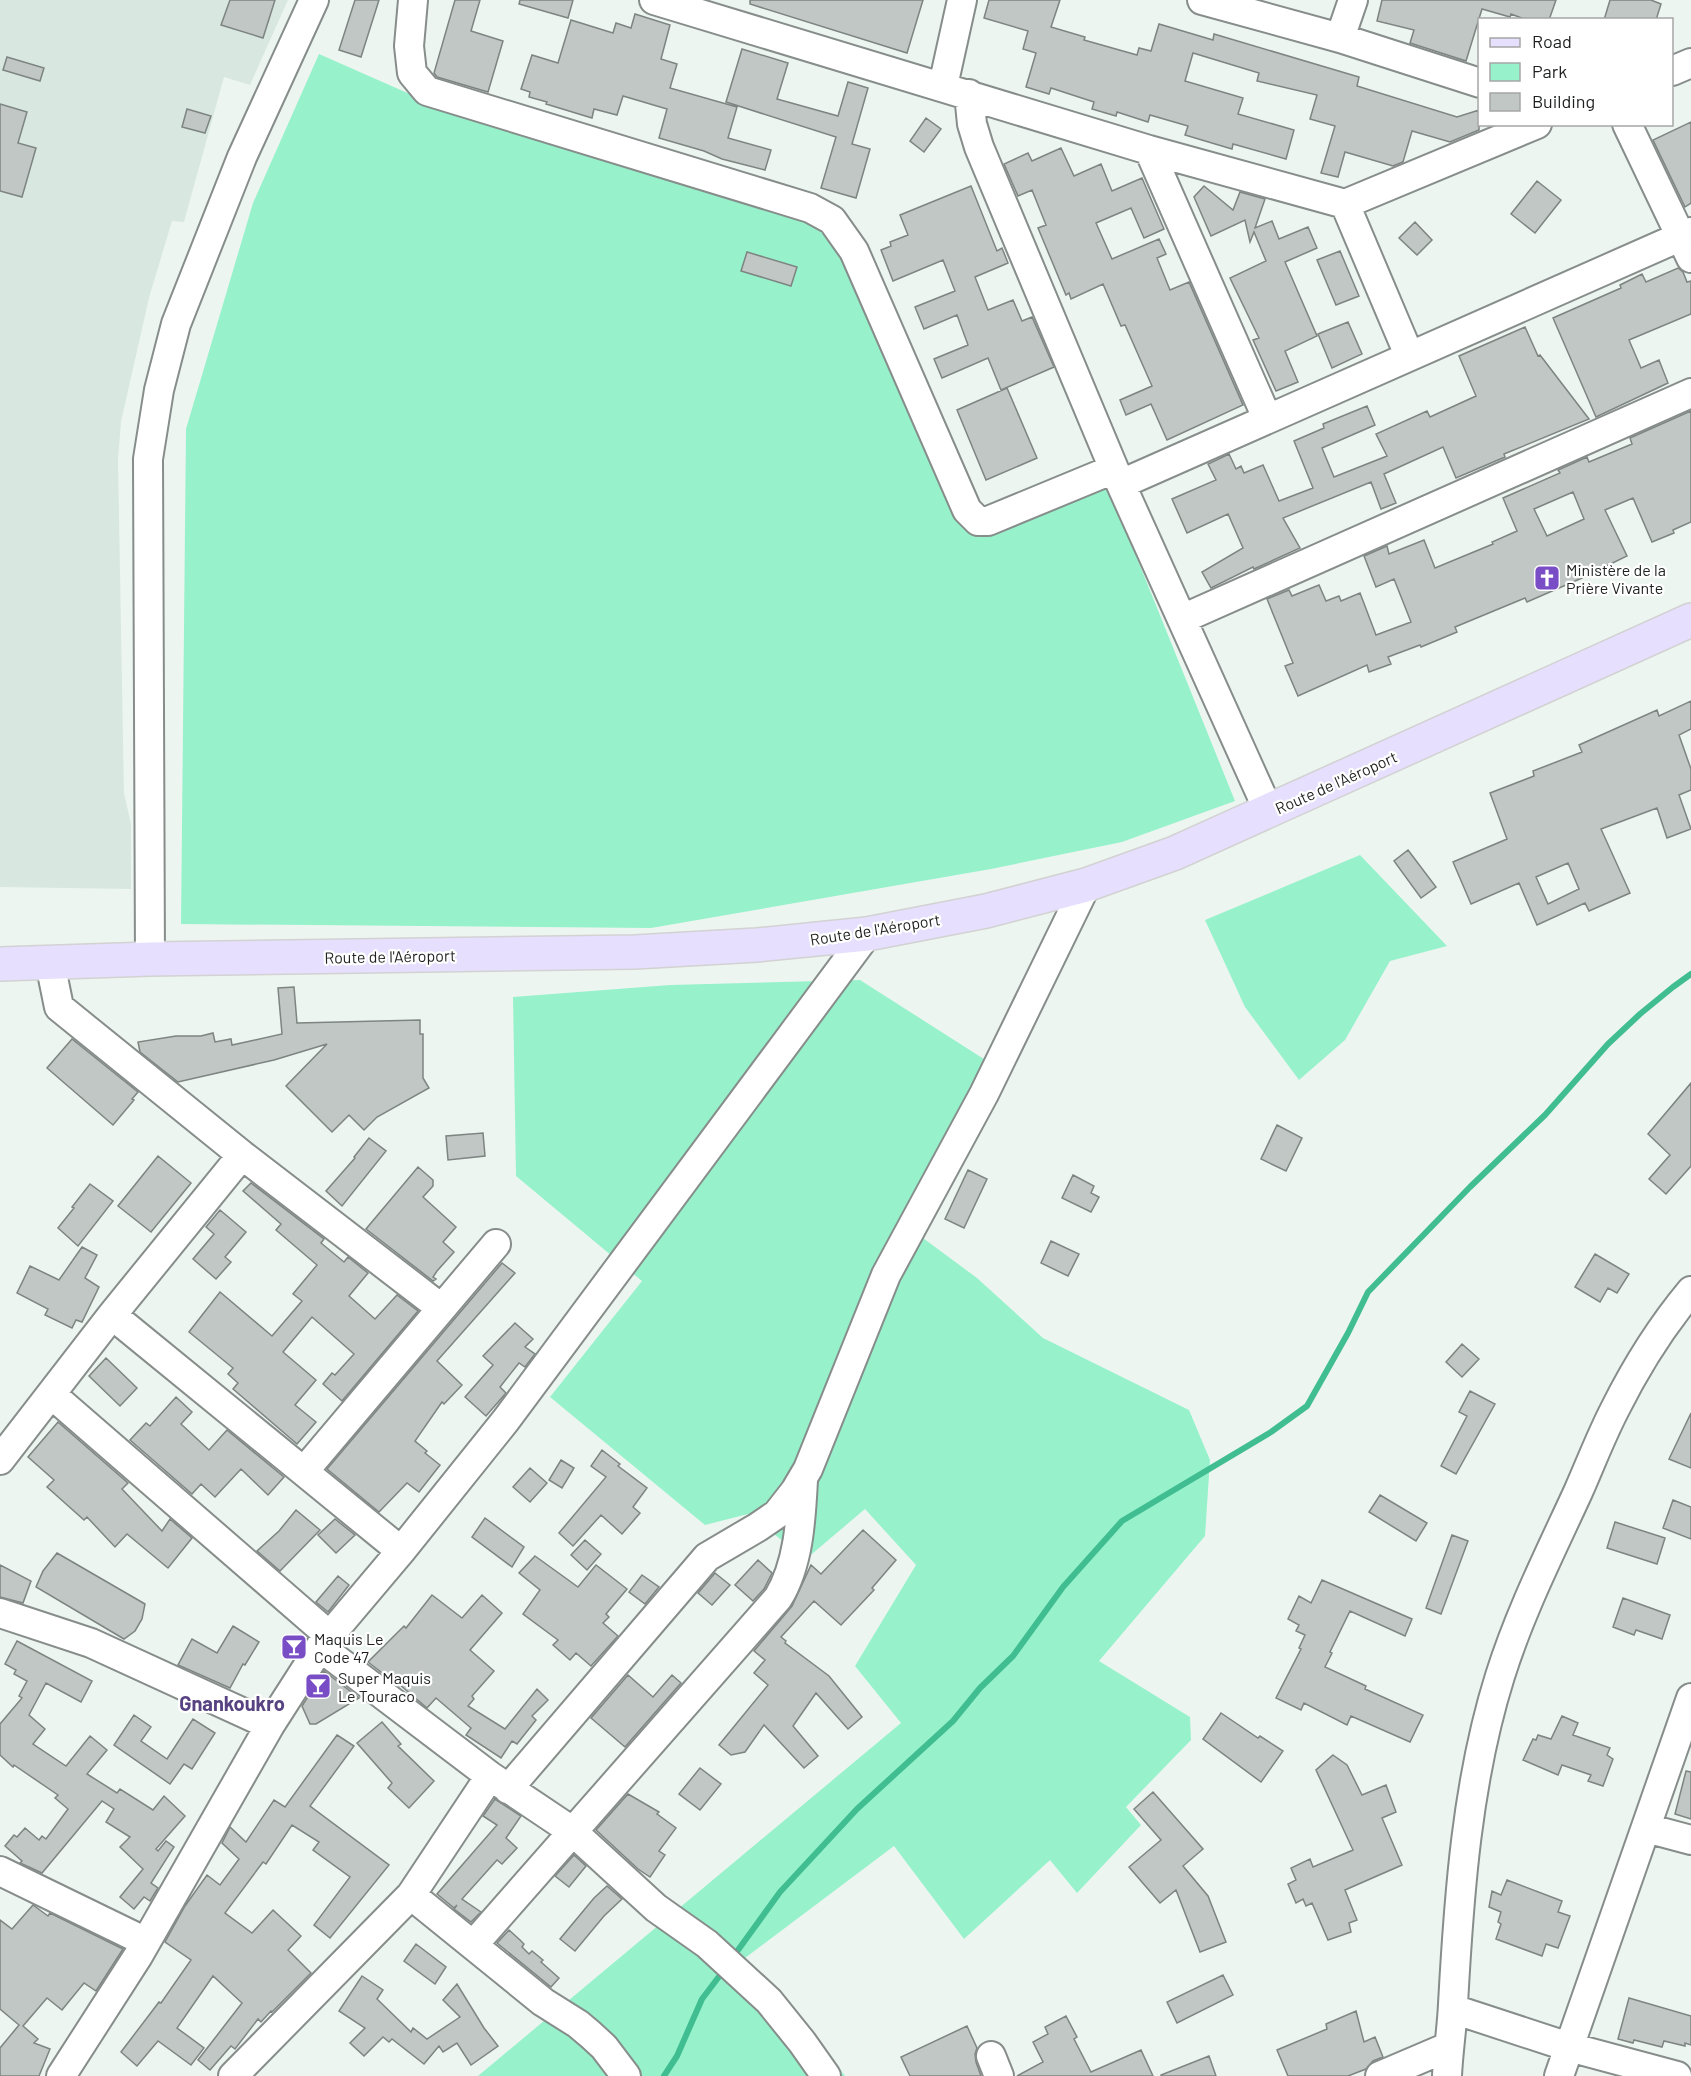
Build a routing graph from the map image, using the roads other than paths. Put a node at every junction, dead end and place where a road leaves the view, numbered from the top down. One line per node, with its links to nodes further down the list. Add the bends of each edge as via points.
1 (314, 0): 26 (street, via 245,148 176,324 157,402 148,459)
2 (413, 0): 20 (street, via 409,46 412,73 427,91 810,208 832,220 854,251 967,510 978,521 988,521)
3 (654, 0): 11 (street)
4 (962, 0): 11 (street)
5 (1202, 0): 7 (street)
6 (1353, 0): 7 (street)
7 (1340, 39): 10 (street)
8 (1691, 63): 9 (street)
9 (1673, 70)
10 (1478, 83)
11 (956, 90): 14 (street); 20 (street)
12 (1532, 126): 15 (street)
13 (1628, 126): 16 (street)
14 (1149, 150): 15 (street); 19 (street)
15 (1345, 204): 17 (street)
16 (1688, 242): 17 (street)
17 (1409, 355): 19 (street)
18 (1691, 393): 21 (street)
19 (1267, 418): 20 (street)
20 (1117, 476): 21 (street)
21 (1182, 619): 23 (street)
22 (1691, 620): 23 (main road, Route de l'Aéroport)
23 (1269, 812): 24 (main road, Route de l'Aéroport, via 1175,853)
24 (1086, 885): 25 (main road, Route de l'Aéroport, via 986,910); 37 (street, via 984,1094 886,1275)
25 (867, 933): 26 (main road, Route de l'Aéroport, via 635,952); 38 (street, via 506,1420)
26 (150, 959): 27 (main road, Route de l'Aéroport)
27 (50, 963): 28 (main road, Route de l'Aéroport); 29 (street, via 59,1006)
28 (0, 964)
29 (242, 1155): 32 (street); 33 (street)
30 (496, 1244): 32 (street)
31 (1691, 1291): 51 (street, via 1647,1352 1614,1410 1537,1577 1500,1677 1468,1824 1458,1910)
32 (441, 1308): 36 (street)
33 (112, 1315): 34 (street); 36 (street)
34 (51, 1394): 35 (street); 40 (street)
35 (0, 1460)
36 (305, 1470): 38 (street)
37 (803, 1478): 43 (street, via 777,1514 707,1557); 45 (street, via 793,1560 778,1598)
38 (402, 1551): 40 (street)
39 (0, 1613): 42 (street, via 91,1643)
40 (325, 1641): 42 (street); 43 (street)
41 (1691, 1698): 44 (street)
42 (270, 1725): 49 (street)
43 (499, 1783): 45 (street); 48 (street)
44 (1646, 1828): 46 (street); 53 (street)
45 (572, 1832): 50 (street); 57 (street, via 769,2001)
46 (1691, 1840)
47 (0, 1871): 49 (street)
48 (411, 1895): 50 (street); 55 (street)
49 (146, 1942): 54 (street)
50 (474, 1944): 56 (street, via 543,2002 591,2035)
51 (1453, 2009): 52 (street); 53 (street)
52 (1448, 2047): 58 (street); 59 (street)
53 (1569, 2047): 60 (street); 61 (street)
54 (62, 2076)
55 (233, 2076)
56 (626, 2076)
57 (826, 2076)
58 (1380, 2076)
59 (1447, 2076)
60 (1559, 2076)
61 (1677, 2076)

